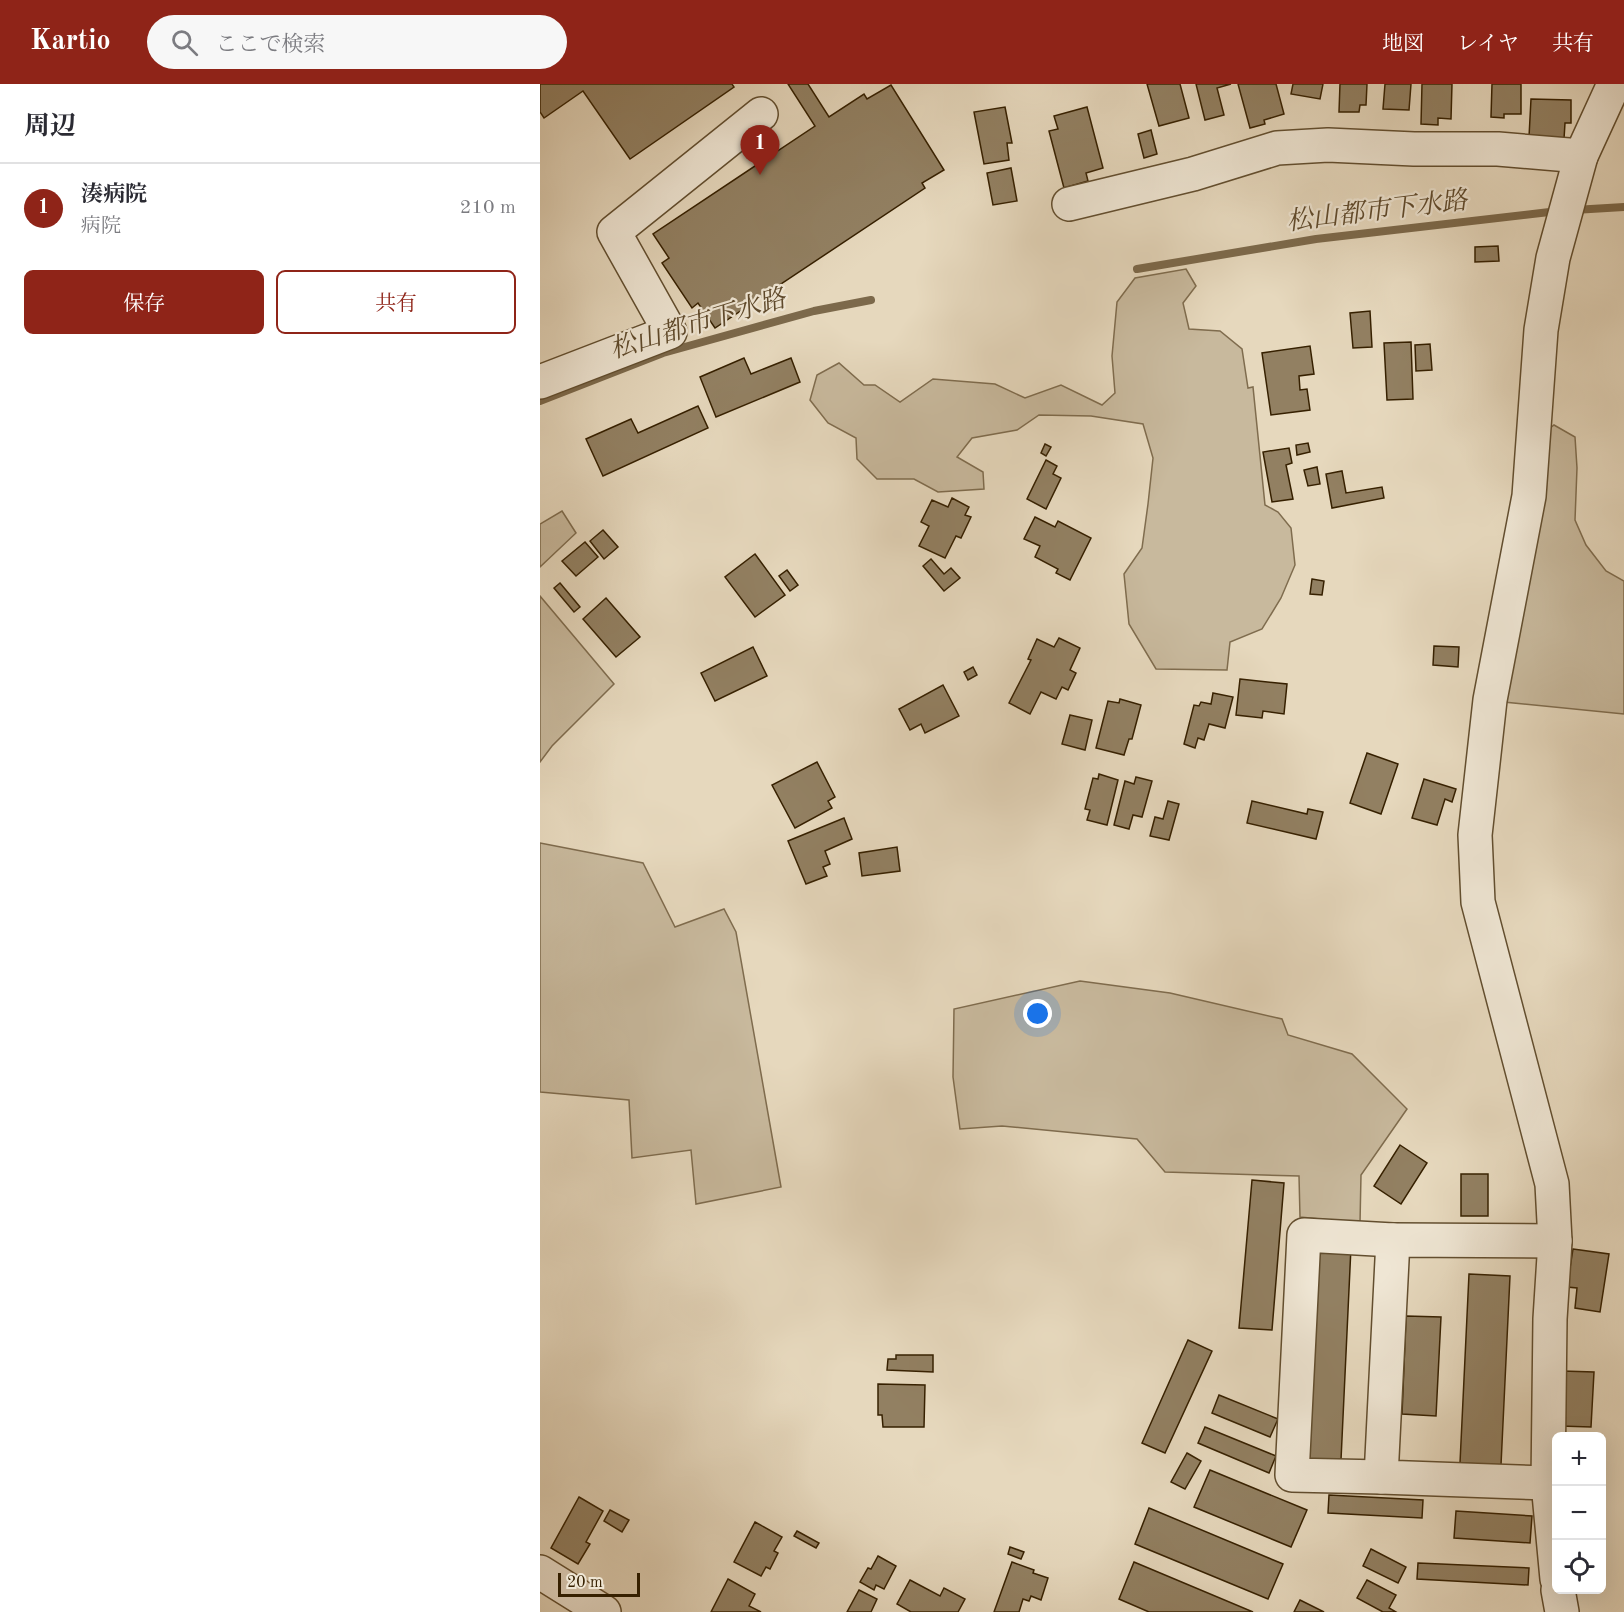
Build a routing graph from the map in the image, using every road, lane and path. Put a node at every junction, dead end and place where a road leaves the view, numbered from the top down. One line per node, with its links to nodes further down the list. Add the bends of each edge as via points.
1 (1616, 91): 3 (street)
2 (761, 114): 5 (street, via 614,232 670,332)
3 (1581, 156): 4 (street, via 1498,149 1328,145 1277,148 1193,174); 7 (street, via 1553,258 1541,330 1529,496 1490,700 1475,835 1478,902 1552,1184)
4 (1069, 204)
5 (540, 382)
6 (1393, 1240): 7 (street); 8 (street); 8 (street, via 1304,1235 1292,1474)
7 (1555, 1241): 9 (street)
8 (1380, 1477): 9 (street)
9 (1548, 1483): 10 (street)
10 (1553, 1540)
11 (540, 1572): 13 (street)
12 (1559, 1594): 14 (street)
13 (604, 1612)
14 (1562, 1612)

